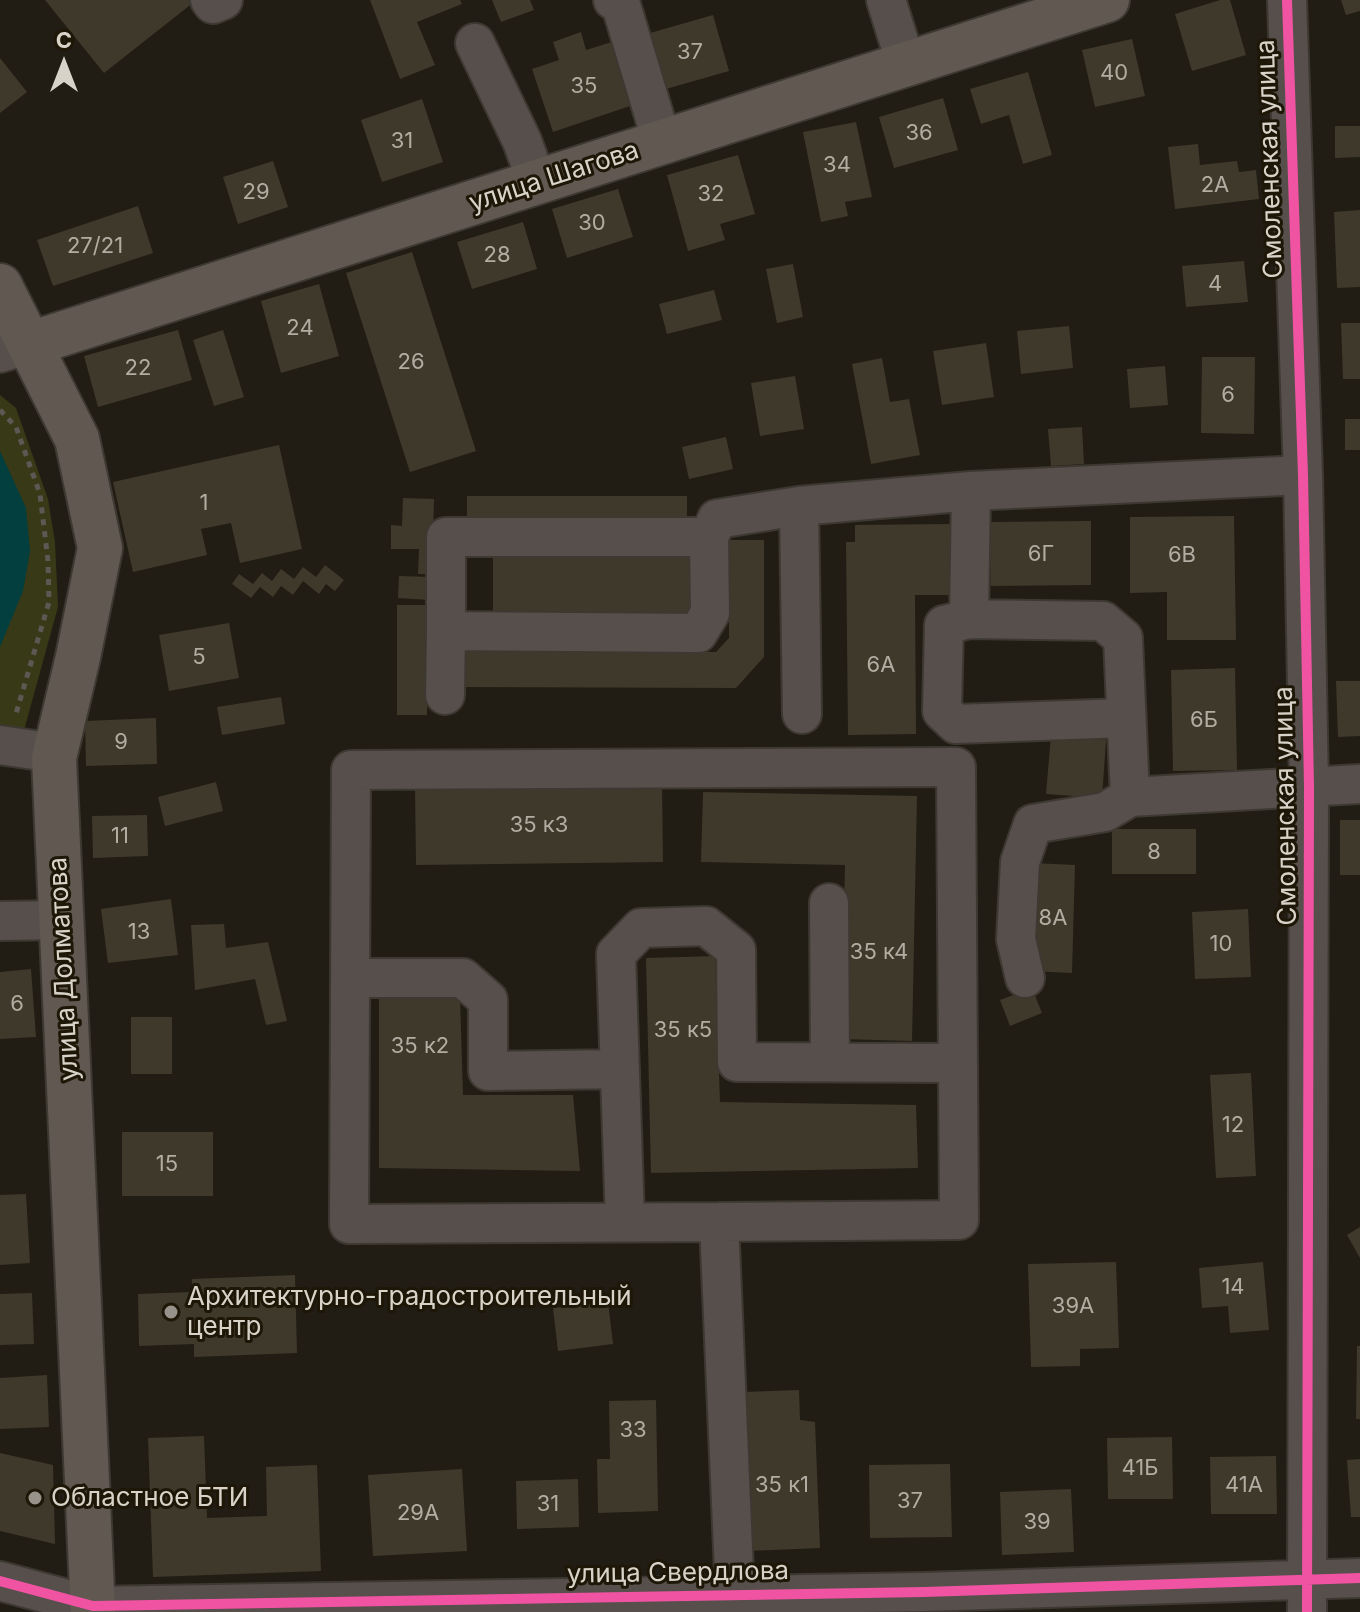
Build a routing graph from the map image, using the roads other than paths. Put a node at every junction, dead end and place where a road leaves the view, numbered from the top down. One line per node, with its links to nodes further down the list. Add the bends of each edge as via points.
1 (210, 0): 2 (street)
2 (223, 0)
3 (613, 0): 9 (street, via 621,5)
4 (886, 0): 8 (street)
5 (1107, 0): 8 (main road, улица Шагова)
6 (1287, 0): 13 (street, Смоленская улица)
7 (475, 43): 10 (street)
8 (906, 64): 9 (main road, улица Шагова)
9 (662, 142): 10 (main road, улица Шагова)
10 (537, 182): 12 (main road, улица Шагова)
11 (0, 286): 12 (main road, улица Долматова)
12 (15, 349): 23 (main road, улица Долматова, via 77,439 100,548)
13 (1303, 475): 14 (street); 25 (street, Смоленская улица)
14 (971, 491): 15 (street); 17 (street)
15 (799, 506): 16 (street, via 717,519); 20 (street)
16 (709, 537): 18 (street, via 710,613 698,633); 18 (street, via 446,537)
17 (969, 619): 21 (street, via 1103,621 1123,638); 21 (street, via 944,625 942,711 956,724)
18 (446, 631): 19 (street)
19 (445, 695)
20 (802, 714)
21 (1125, 718): 26 (street)
22 (6, 735): 23 (street)
23 (55, 753): 28 (main road, улица Долматова)
24 (1360, 784): 25 (street)
25 (1309, 787): 26 (street); 40 (street, Смоленская улица)
26 (1130, 797): 31 (street, via 1105,812 1033,824 1020,862 1016,939)
27 (829, 903): 32 (street)
28 (61, 920): 29 (street); 41 (main road, улица Долматова)
29 (0, 921)
30 (350, 978): 33 (street, via 351,770 956,767); 34 (street, via 463,978 488,1000 488,1071); 35 (street, via 349,1224)
31 (1025, 978)
32 (830, 1062): 33 (street); 34 (street, via 737,1062 736,950 706,926 641,928 616,954)
33 (958, 1063): 36 (street, via 959,1220)
34 (620, 1069): 35 (street)
35 (625, 1222): 36 (street)
36 (719, 1222): 39 (street)
37 (1360, 1578): 40 (street, улица Свердлова)
38 (0, 1581): 41 (street, улица Свердлова)
39 (735, 1595): 40 (street, улица Свердлова); 41 (street, улица Свердлова)
40 (1308, 1596)
41 (93, 1609)

